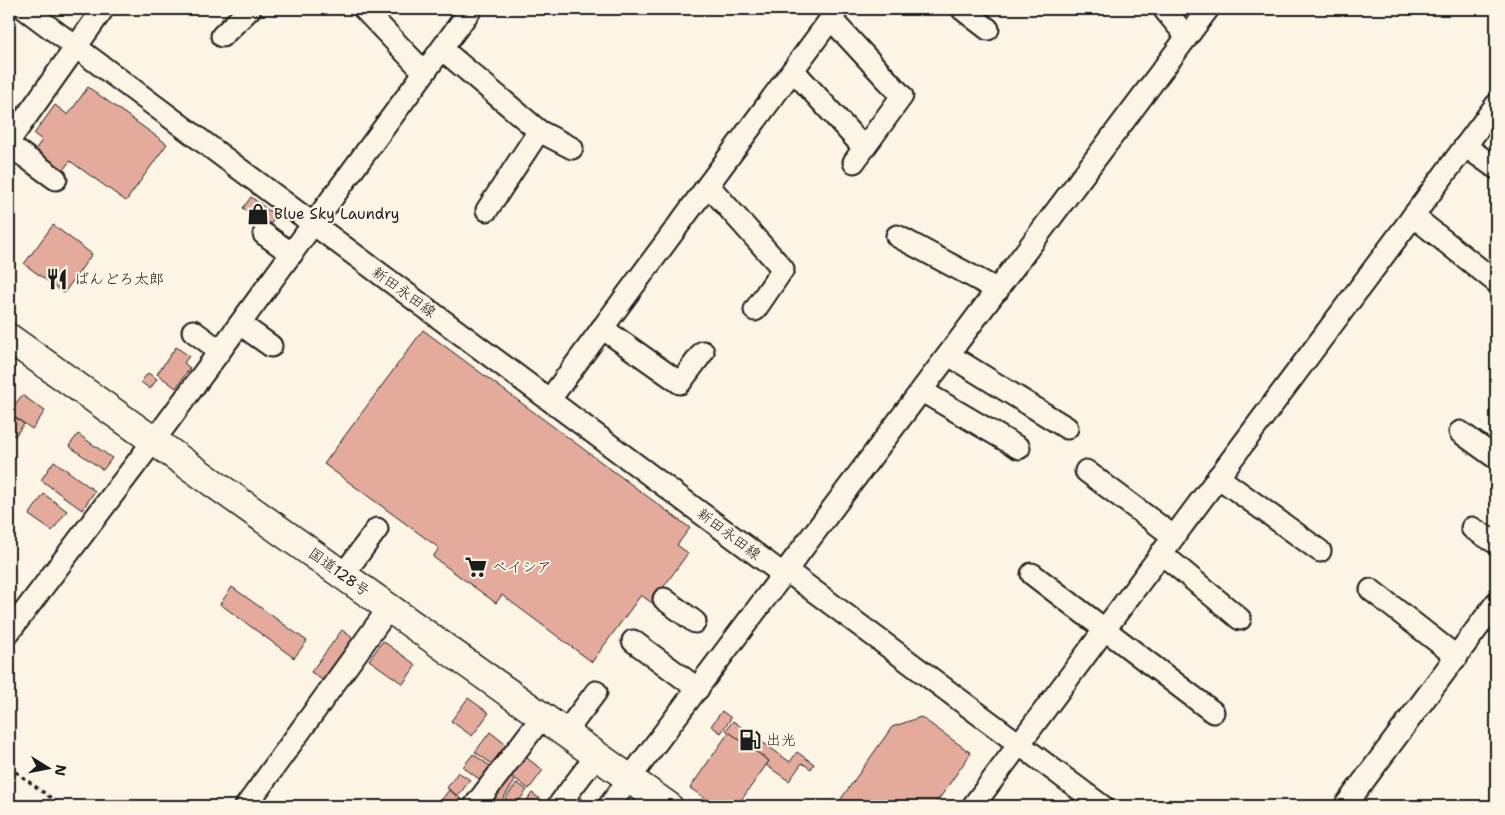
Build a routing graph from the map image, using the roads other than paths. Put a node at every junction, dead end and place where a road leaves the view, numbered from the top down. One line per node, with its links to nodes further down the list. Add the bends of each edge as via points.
1 (25, 9): 13 (street, 新田永田線)
2 (103, 9): 13 (street)
3 (250, 9): 11 (street)
4 (364, 9): 16 (street)
5 (472, 9): 14 (street)
6 (962, 9): 10 (street)
7 (1164, 9): 12 (street)
8 (1208, 9): 12 (street)
9 (835, 14): 15 (street); 15 (street, via 902,96 860,155)
10 (988, 29)
11 (222, 36)
12 (1187, 37): 33 (street)
13 (76, 47): 19 (street); 28 (street, 新田永田線)
14 (442, 49): 16 (street); 18 (street)
15 (792, 70): 25 (street)
16 (424, 72): 28 (street)
17 (1496, 104): 21 (street)
18 (539, 131): 22 (street); 26 (street)
19 (9, 141)
20 (9, 145): 24 (street)
21 (1465, 146): 23 (street); 27 (street)
22 (572, 148)
23 (1496, 168)
24 (56, 179)
25 (708, 185): 34 (street, via 783,269); 36 (street)
26 (487, 210)
27 (1413, 216): 32 (street); 51 (street)
28 (313, 225): 31 (street); 44 (street, 新田永田線)
29 (264, 234): 31 (street)
30 (897, 236): 33 (street)
31 (292, 254): 35 (street)
32 (1496, 282)
33 (998, 290): 42 (street)
34 (754, 310)
35 (240, 324): 39 (street); 40 (street)
36 (602, 328): 41 (street, via 680,383); 44 (street)
37 (193, 331): 40 (street)
38 (9, 338): 47 (highway, 国道128号)
39 (271, 346)
40 (220, 351): 47 (street)
41 (703, 352)
42 (949, 354): 43 (street); 45 (street)
43 (922, 391): 48 (street); 57 (street)
44 (550, 399): 57 (street, 新田永田線)
45 (1067, 428)
46 (1460, 432): 49 (street)
47 (154, 440): 59 (highway, 国道128号); 67 (street)
48 (1019, 448)
49 (1496, 458)
50 (1086, 471): 55 (street)
51 (1218, 477): 55 (street); 56 (street)
52 (1472, 528): 54 (street)
53 (377, 529): 59 (street)
54 (1496, 543)
55 (1167, 545): 64 (street); 66 (street)
56 (1320, 551)
57 (786, 573): 70 (street); 75 (street, 新田永田線)
58 (1032, 574): 66 (street)
59 (343, 575): 63 (highway, 国道128号)
60 (1371, 590): 69 (street)
61 (664, 599): 65 (street)
62 (1496, 603): 69 (street)
63 (389, 608): 73 (highway, 国道128号); 79 (street)
64 (1240, 619)
65 (695, 622)
66 (1104, 628): 72 (street); 75 (street)
67 (9, 632)
68 (633, 641): 70 (street)
69 (1456, 657): 85 (street)
70 (698, 689): 77 (street)
71 (596, 692): 74 (street)
72 (1213, 712)
73 (542, 717): 74 (highway, 国道128号); 80 (street, via 476,804)
74 (565, 733): 76 (highway, 国道128号)
75 (1018, 743): 78 (street, 新田永田線); 84 (street)
76 (596, 756): 77 (highway, 国道128号); 81 (street)
77 (630, 779): 82 (street); 83 (highway, 国道128号)
78 (1096, 805)
79 (246, 806)
80 (480, 806)
81 (558, 806)
82 (609, 806)
83 (668, 806)
84 (973, 806)
85 (1345, 806)

